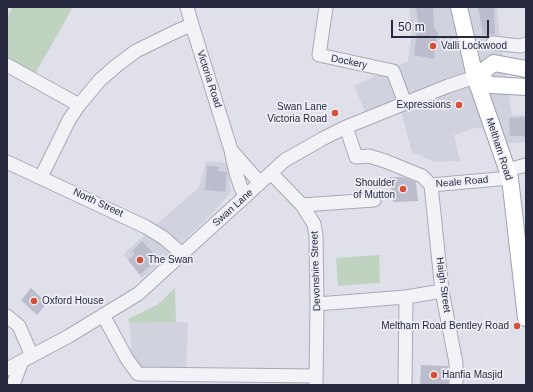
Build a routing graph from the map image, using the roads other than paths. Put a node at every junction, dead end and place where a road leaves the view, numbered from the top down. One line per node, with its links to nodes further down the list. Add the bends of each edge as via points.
1 (187, 7): 4 (street, Victoria Road)
2 (326, 7): 11 (street, Dockery, via 319,55 393,71)
3 (459, 7): 9 (main road, Meltham Road)
4 (192, 25): 12 (street, via 136,52 116,66); 14 (street, Victoria Road)
5 (492, 43): 6 (street, via 520,46)
6 (526, 44)
7 (7, 65): 12 (street)
8 (526, 69): 9 (main road, via 494,63)
9 (475, 77): 10 (main road, via 491,85); 11 (street, Swan Lane); 18 (main road, Meltham Road)
10 (526, 86)
11 (405, 103): 13 (street, Swan Lane)
12 (78, 105): 19 (street)
13 (346, 127): 17 (street, Swan Lane, via 285,160); 21 (street, Neale Road, via 356,157 369,156 385,161 422,176)
14 (231, 150): 20 (street, Victoria Road); 22 (street, Victoria Road, via 237,180)
15 (7, 162): 19 (street, North Street)
16 (526, 165): 18 (street, Neale Road)
17 (271, 173): 20 (street, Swan Lane); 24 (street, Devonshire Street)
18 (509, 174): 21 (street, Neale Road); 31 (main road, Meltham Road)
19 (41, 177): 25 (street, North Street, via 146,227)
20 (260, 183): 22 (street, Swan Lane)
21 (431, 185): 26 (street, Haigh Street)
22 (245, 197): 25 (street, Swan Lane)
23 (374, 200): 24 (street)
24 (302, 205): 28 (street, Devonshire Street, via 314,224 316,236)
25 (182, 254): 29 (street, Swan Lane, via 138,294)
26 (442, 291): 27 (street); 37 (street, Haigh Street, via 456,363)
27 (406, 297): 28 (street); 36 (street)
28 (317, 304): 34 (street, Devonshire Street)
29 (104, 315): 32 (street, Swan Lane); 34 (street, via 127,359 138,374)
30 (7, 316): 32 (street, via 19,326)
31 (526, 318)
32 (27, 358): 33 (street, Swan Lane); 35 (street)
33 (7, 369)
34 (316, 381)
35 (13, 385)
36 (405, 385)
37 (456, 385)

